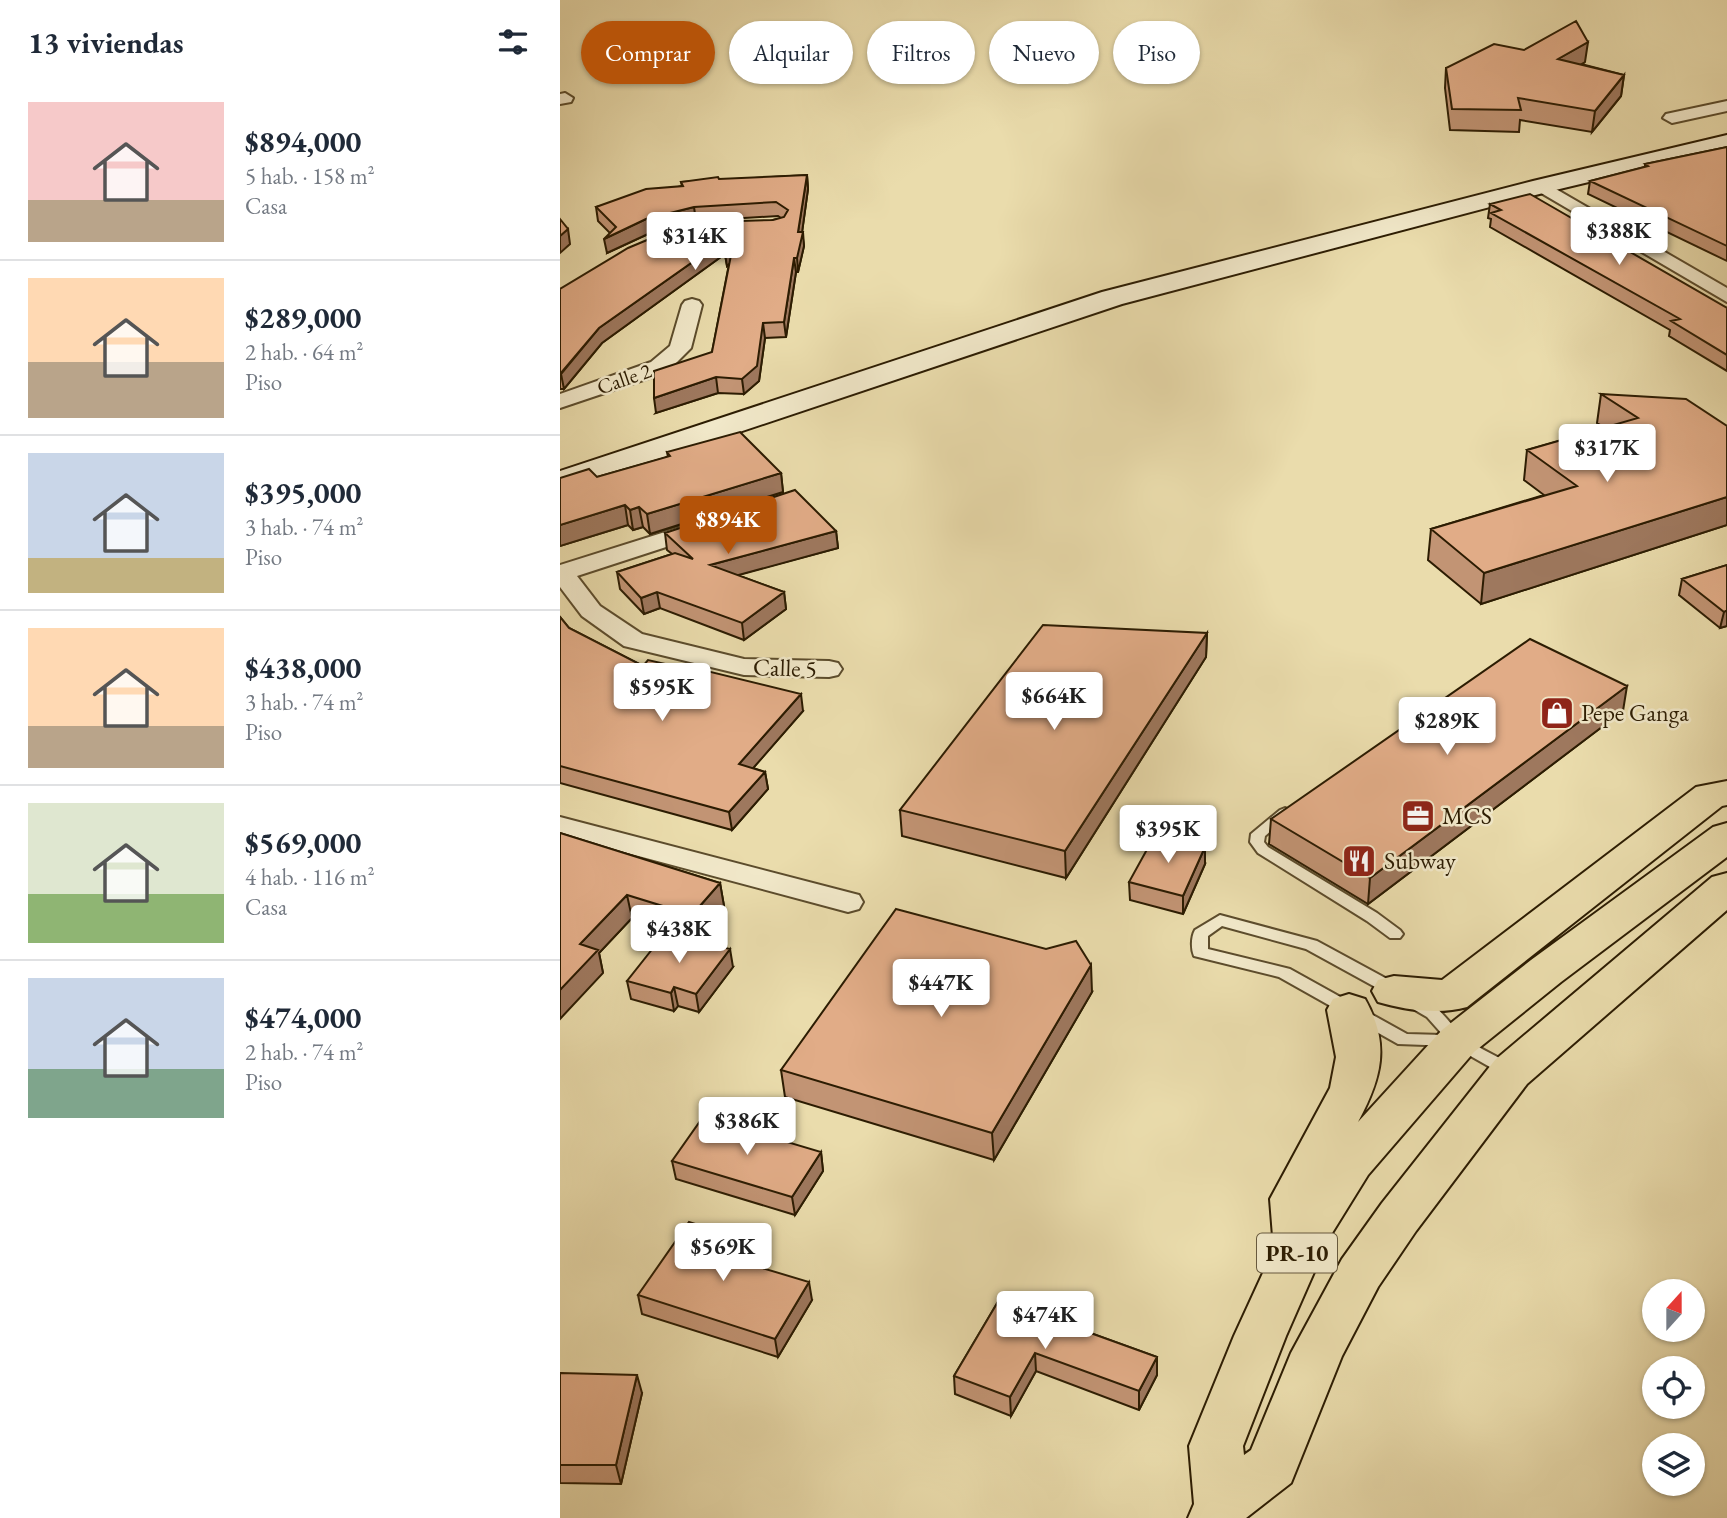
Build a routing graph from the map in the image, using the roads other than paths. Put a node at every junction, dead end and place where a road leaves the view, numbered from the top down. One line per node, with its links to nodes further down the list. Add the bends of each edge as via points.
1 (1727, 106): 2 (street)
2 (1672, 118)
3 (1724, 145): 4 (street)
4 (1542, 186): 5 (street); 8 (street, via 1112,298)
5 (1727, 296)
6 (692, 304): 7 (street, Calle 2, via 680,348 659,367)
7 (560, 401)
8 (560, 482)
9 (725, 520): 10 (street)
10 (561, 573): 11 (street, Calle 5, via 591,611 632,640 744,667)
11 (829, 669)
12 (1727, 793): 19 (main road, via 1710,796 1451,996)
13 (1298, 804): 18 (lane, via 1258,834 1257,842)
14 (560, 826): 17 (street)
15 (1727, 836): 21 (main road, PR-10)
16 (1727, 887): 22 (main road, PR-10)
17 (848, 902)
18 (1395, 934)
19 (1394, 991): 20 (lane, via 1311,945 1220,920 1200,934 1200,952 1284,973); 21 (lane, via 1433,1013)
20 (1349, 1010): 21 (lane, via 1404,1040); 23 (main road, via 1359,1058 1353,1088 1294,1199)
21 (1458, 1041): 22 (lane); 23 (main road, PR-10, via 1351,1162)
22 (1511, 1072): 24 (main road, PR-10, via 1360,1273 1317,1353 1272,1466)
23 (1299, 1248): 24 (main road, PR-10, via 1216,1446)
24 (1219, 1511)

